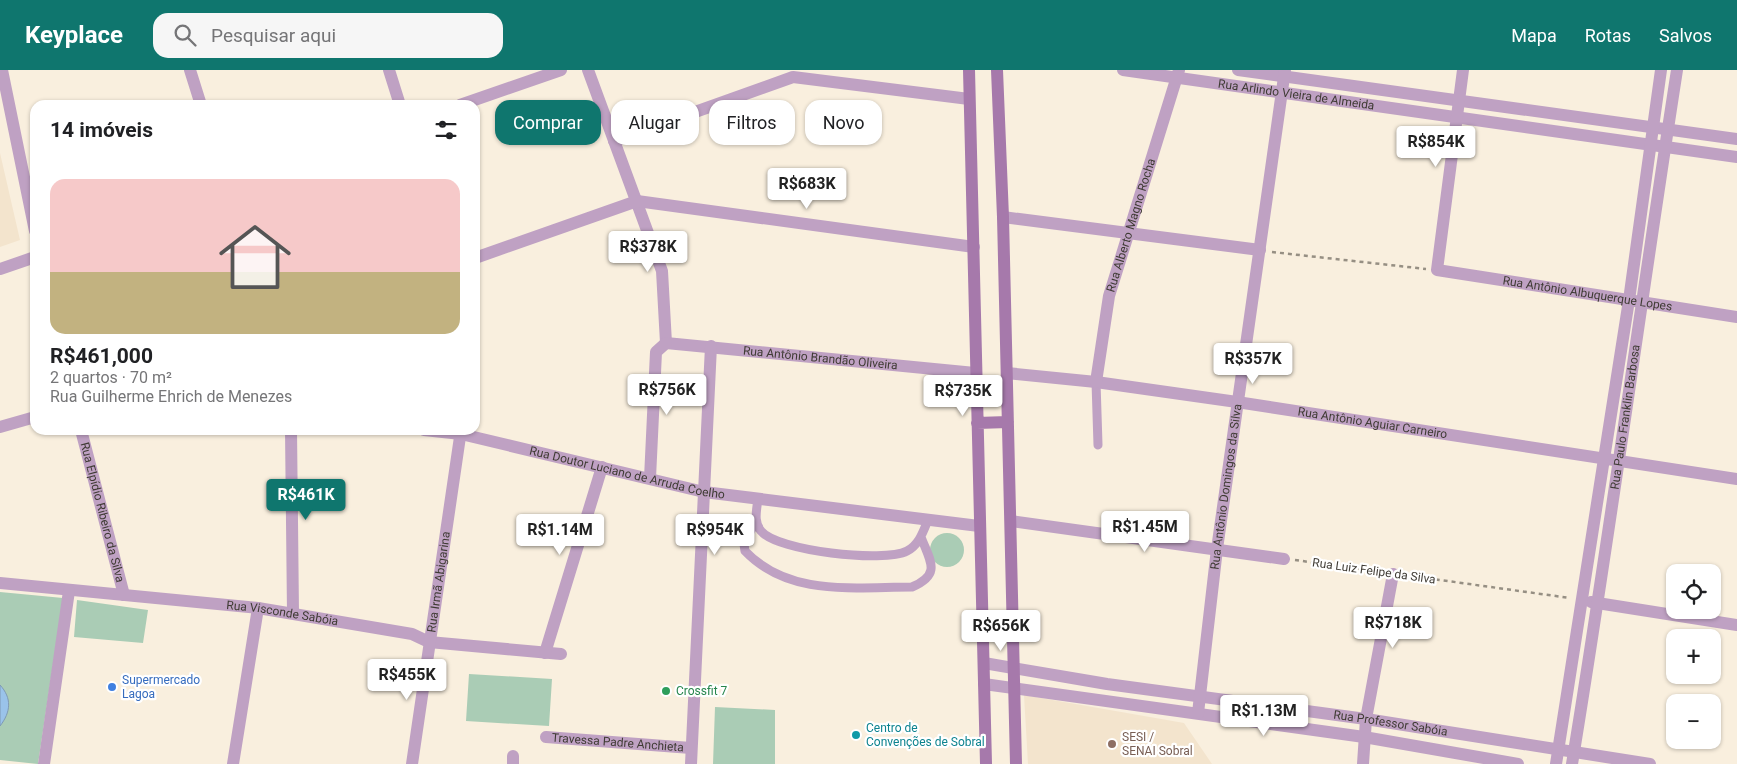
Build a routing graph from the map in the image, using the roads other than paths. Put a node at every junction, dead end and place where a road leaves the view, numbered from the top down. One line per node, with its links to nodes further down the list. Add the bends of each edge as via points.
1 (2, 70): 35 (street)
2 (190, 70): 18 (street)
3 (389, 70): 19 (street)
4 (560, 70): 20 (street)
5 (588, 70): 28 (street)
6 (969, 70): 17 (main road)
7 (998, 70): 36 (main road)
8 (1123, 70): 15 (street, Rua Arlindo Vieira de Almeida)
9 (1238, 70): 13 (street, Rua Arlindo Vieira de Almeida)
10 (1463, 70): 21 (street)
11 (1661, 70): 25 (street, Rua Paulo Franklin Barbosa)
12 (1677, 70): 27 (street, Rua Paulo Franklin Barbosa)
13 (1284, 73): 16 (street, Rua Antônio Domingos da Silva); 21 (street, Rua Arlindo Vieira de Almeida)
14 (792, 74): 17 (street); 22 (street)
15 (1179, 74): 16 (street, Rua Arlindo Vieira de Almeida); 37 (street, Rua Alberto Magno Rocha)
16 (1282, 92): 24 (street, Rua Arlindo Vieira de Almeida); 39 (street, Rua Antônio Domingos da Silva)
17 (970, 99): 38 (main road)
18 (199, 100)
19 (398, 100)
20 (474, 100)
21 (1459, 100): 23 (street, Rua Arlindo Vieira de Almeida); 24 (street)
22 (699, 110)
23 (1551, 113): 25 (street, Rua Arlindo Vieira de Almeida); 26 (street)
24 (1456, 118): 26 (street, Rua Arlindo Vieira de Almeida); 43 (street, Rua Antônio Albuquerque Lopes, via 1437,270)
25 (1652, 128): 27 (street, Rua Arlindo Vieira de Almeida); 30 (street, Rua Paulo Franklin Barbosa)
26 (1547, 129): 30 (street, Rua Arlindo Vieira de Almeida)
27 (1668, 130): 29 (street, Rua Arlindo Vieira de Almeida); 32 (street, Rua Paulo Franklin Barbosa)
28 (611, 134)
29 (1737, 139)
30 (1650, 144): 32 (street, Rua Arlindo Vieira de Almeida); 43 (street, Rua Paulo Franklin Barbosa)
31 (615, 145): 34 (street)
32 (1665, 146): 33 (street, Rua Arlindo Vieira de Almeida); 43 (street, Rua Paulo Franklin Barbosa)
33 (1737, 157)
34 (637, 201): 38 (street); 40 (street); 45 (street, via 662,271)
35 (30, 207)
36 (1003, 217): 37 (street); 48 (main road)
37 (1128, 234): 39 (street); 49 (street, Rua Alberto Magno Rocha, via 1104,318)
38 (974, 247): 47 (main road)
39 (1260, 250): 50 (street, Rua Antônio Domingos da Silva)
40 (480, 256)
41 (30, 259): 42 (street)
42 (0, 269)
43 (1635, 301): 44 (street, Rua Antônio Albuquerque Lopes); 60 (street, Rua Paulo Franklin Barbosa); 61 (street, Rua Paulo Franklin Barbosa)
44 (1737, 317)
45 (666, 343): 46 (street, Rua Antônio Brandão Oliveira); 63 (street, via 656,352)
46 (711, 346): 47 (street, Rua Antônio Brandão Oliveira); 65 (street)
47 (975, 373): 53 (main road)
48 (1007, 373): 49 (street, Rua Antônio Aguiar Carneiro); 52 (main road)
49 (1096, 382): 50 (street, Rua Antônio Aguiar Carneiro); 59 (lane)
50 (1237, 402): 60 (street, Rua Antônio Aguiar Carneiro); 72 (street, Rua Antônio Domingos da Silva)
51 (30, 418): 54 (street)
52 (1008, 422): 53 (main road); 69 (main road)
53 (977, 423): 70 (main road)
54 (0, 427)
55 (83, 435): 79 (street, Rua Elpídio Ribeiro da Silva)
56 (291, 435): 83 (street)
57 (461, 435): 85 (street, Rua Irmã Abigarina)
58 (473, 435): 62 (street, Rua Doutor Luciano de Arruda Coelho)
59 (1098, 445)
60 (1604, 457): 61 (street, Rua Antônio Aguiar Carneiro); 73 (street, Rua Paulo Franklin Barbosa)
61 (1618, 459): 64 (street, Rua Antônio Aguiar Carneiro); 74 (street, Rua Paulo Franklin Barbosa)
62 (602, 467): 63 (street, Rua Doutor Luciano de Arruda Coelho); 86 (street)
63 (650, 478): 65 (street, Rua Doutor Luciano de Arruda Coelho)
64 (1737, 479)
65 (704, 492): 66 (street, Rua Doutor Luciano de Arruda Coelho); 99 (street)
66 (758, 498): 67 (lane); 68 (street, Rua Doutor Luciano de Arruda Coelho)
67 (756, 520): 71 (lane, via 760,531 768,537 816,551 870,557 905,552 914,547); 71 (lane, via 744,544 745,551 779,576 818,588 912,586 925,581 932,566)
68 (928, 520): 70 (street, Rua Doutor Luciano de Arruda Coelho); 71 (lane)
69 (1011, 520): 72 (street); 89 (main road)
70 (979, 526): 88 (main road)
71 (921, 537)
72 (1217, 550): 75 (street); 92 (street, Rua Antônio Domingos da Silva)
73 (1589, 551): 74 (street); 80 (street, Rua Paulo Franklin Barbosa)
74 (1605, 553): 81 (street, Rua Paulo Franklin Barbosa)
75 (1284, 559)
76 (1393, 574): 95 (street)
77 (0, 583): 78 (street, Rua Visconde Sabóia)
78 (69, 591): 79 (street, Rua Visconde Sabóia); 102 (street)
79 (124, 595): 82 (street, Rua Visconde Sabóia)
80 (1581, 600): 81 (street); 100 (street, Rua Paulo Franklin Barbosa)
81 (1599, 603): 84 (street); 101 (street, Rua Paulo Franklin Barbosa)
82 (258, 608): 83 (street, Rua Visconde Sabóia); 103 (street)
83 (293, 613): 85 (street, Rua Visconde Sabóia, via 412,634)
84 (1737, 625)
85 (429, 642): 86 (street, Rua Visconde Sabóia); 104 (street, Rua Irmã Abigarina)
86 (545, 653): 87 (street, Rua Visconde Sabóia)
87 (561, 654)
88 (984, 663): 89 (street, Rua Professor Sabóia); 90 (main road)
89 (1013, 668): 91 (main road); 92 (street, Rua Professor Sabóia)
90 (984, 684): 91 (street, Rua Professor Sabóia); 106 (main road)
91 (1014, 686): 94 (street, Rua Professor Sabóia); 107 (main road)
92 (1201, 696): 93 (street, Rua Professor Sabóia); 94 (street, Rua Antônio Domingos da Silva)
93 (1311, 713): 95 (street, Rua Professor Sabóia); 96 (street)
94 (1198, 714): 96 (street, Rua Professor Sabóia)
95 (1366, 719): 97 (street); 100 (street, Rua Professor Sabóia)
96 (1308, 729): 97 (street, Rua Professor Sabóia)
97 (1364, 736): 108 (street); 109 (street, Rua Professor Sabóia)
98 (546, 737): 99 (street, Travessa Padre Anchieta)
99 (691, 748): 105 (street)
100 (1558, 750): 101 (street, Rua Professor Sabóia); 110 (street, Rua Paulo Franklin Barbosa)
101 (1573, 758): 111 (street, Rua Professor Sabóia)
102 (44, 764)
103 (233, 764)
104 (412, 764)
105 (691, 764)
106 (986, 764)
107 (1016, 764)
108 (1363, 764)
109 (1518, 764)
110 (1556, 764)
111 (1650, 764)

